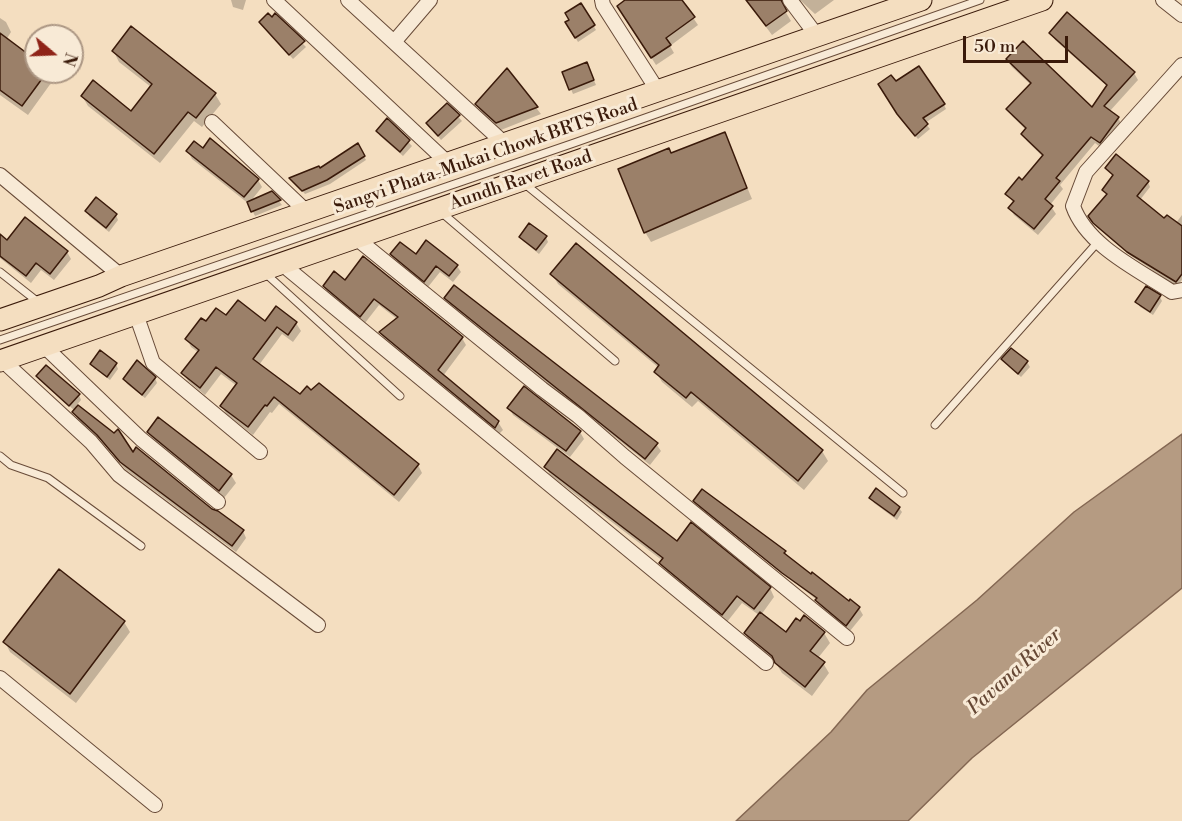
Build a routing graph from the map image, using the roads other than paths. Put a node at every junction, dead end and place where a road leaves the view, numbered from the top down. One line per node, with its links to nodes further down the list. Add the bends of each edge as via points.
1 (274, 0): 17 (street)
2 (348, 0): 12 (street)
3 (430, 0): 12 (street)
4 (602, 0): 14 (street)
5 (790, 0): 11 (street)
6 (980, 0): 32 (lane, Sangvi Phata-Mukai Chowk BRTS Road, via 574,143)
7 (1042, 0): 19 (main road, Aundh Ravet Road)
8 (1163, 0): 10 (street)
9 (915, 1): 11 (main road)
10 (1182, 15)
11 (817, 36): 14 (main road)
12 (394, 42): 16 (street)
13 (1182, 65): 23 (street, via 1083,178 1073,206)
14 (658, 91): 16 (main road)
15 (212, 122): 21 (street)
16 (505, 144): 17 (main road)
17 (449, 164): 21 (main road)
18 (0, 175): 26 (street)
19 (520, 181): 20 (main road, Aundh Ravet Road); 38 (lane)
20 (438, 209): 22 (main road, Aundh Ravet Road); 33 (lane)
21 (308, 213): 26 (main road)
22 (356, 238): 24 (main road, Aundh Ravet Road); 42 (street)
23 (1097, 243): 27 (street, via 1172,292); 35 (lane)
24 (272, 267): 29 (main road, Aundh Ravet Road); 34 (lane); 43 (street)
25 (0, 272): 28 (lane)
26 (121, 276): 28 (main road)
27 (1182, 290)
28 (42, 306): 30 (main road)
29 (136, 314): 31 (main road, Aundh Ravet Road); 36 (street, via 153,363)
30 (0, 320)
31 (44, 346): 32 (main road, Aundh Ravet Road); 39 (street, via 141,439)
32 (1, 354): 41 (street, via 119,475)
33 (615, 361)
34 (400, 396)
35 (935, 425)
36 (260, 453)
37 (0, 456): 40 (lane, via 11,465 48,477)
38 (903, 493)
39 (218, 502)
40 (141, 546)
41 (318, 625)
42 (847, 638)
43 (766, 663)
44 (0, 678): 45 (street)
45 (155, 805)

